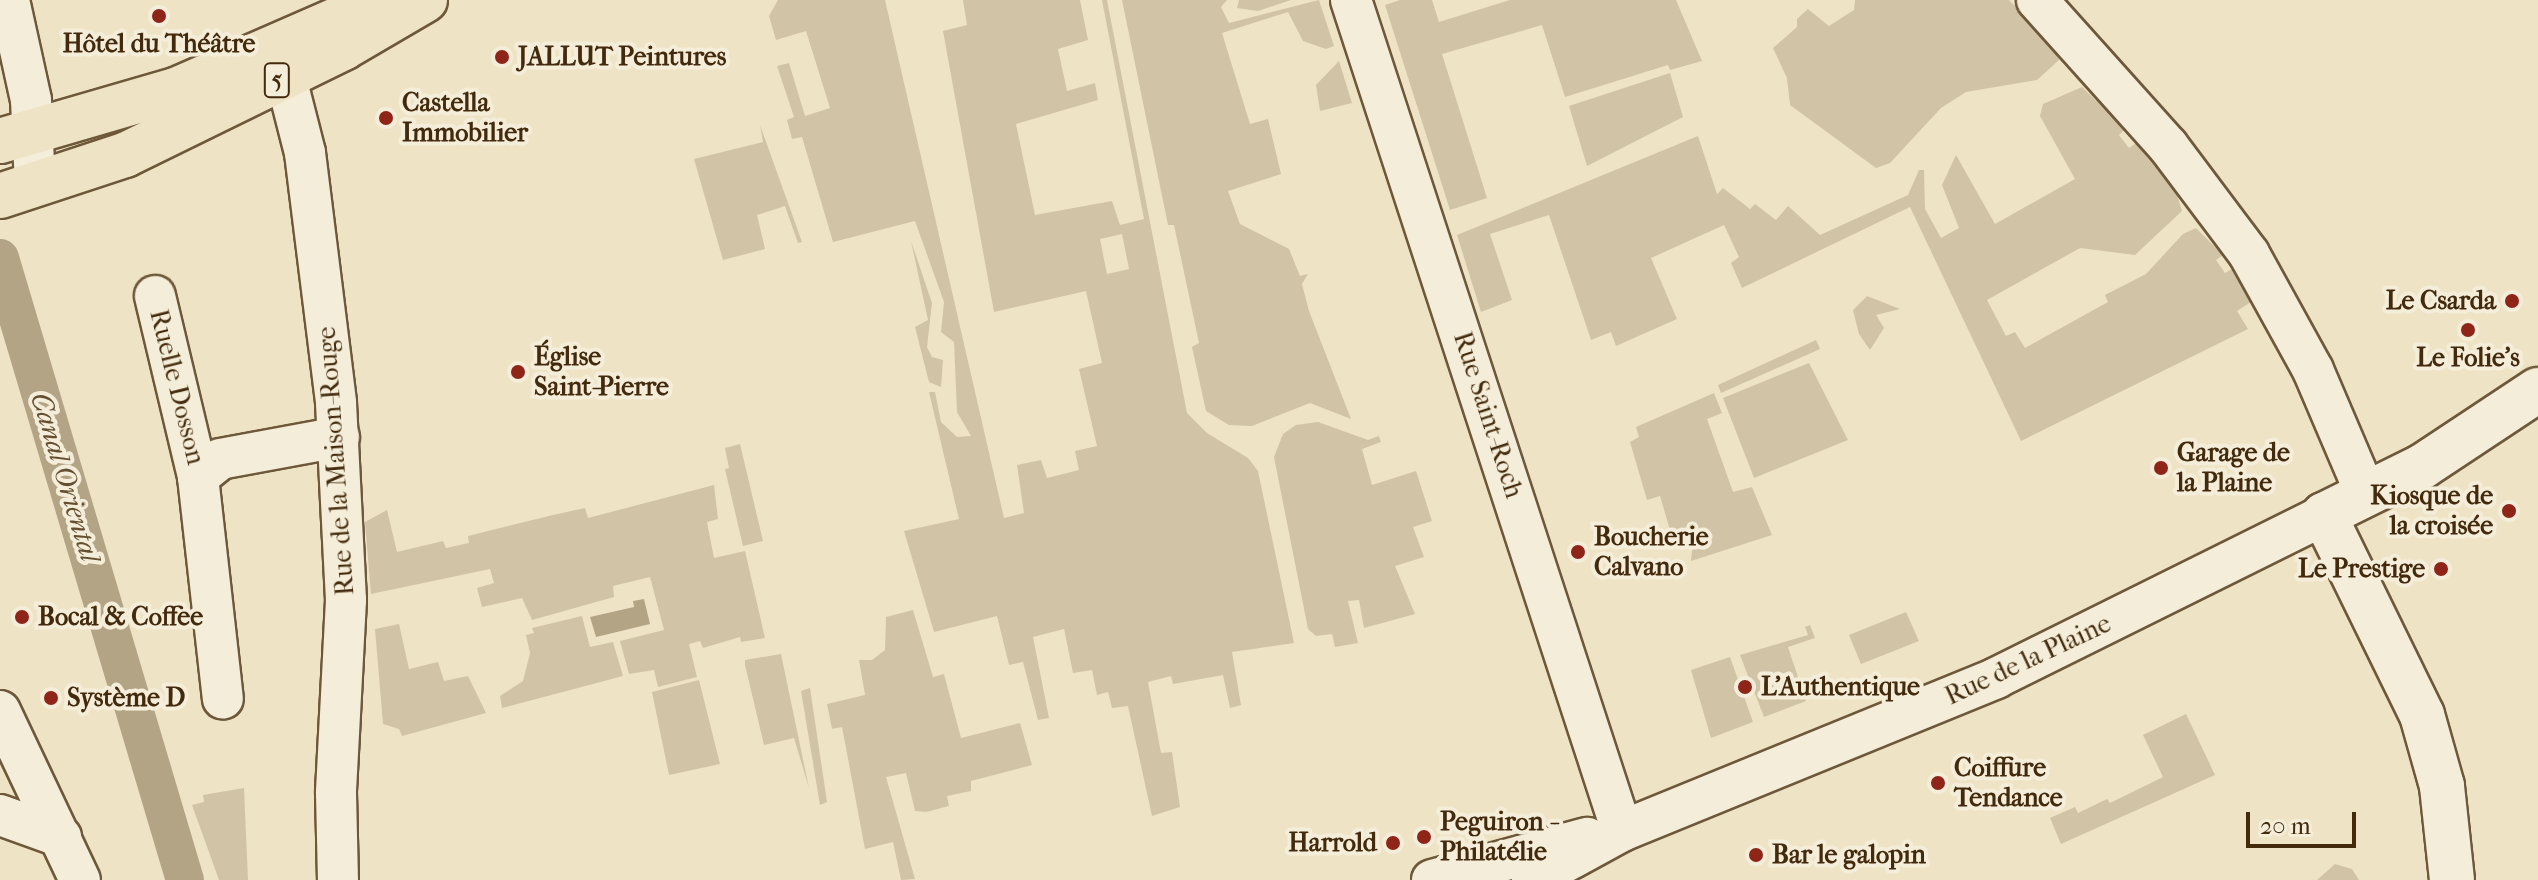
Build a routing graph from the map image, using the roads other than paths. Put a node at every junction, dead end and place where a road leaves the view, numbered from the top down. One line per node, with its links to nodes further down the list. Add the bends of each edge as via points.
1 (9, 0): 7 (street, via 31,100)
2 (384, 0): 6 (main road, 5)
3 (425, 0): 6 (main road, 5)
4 (1351, 0): 21 (street, Rue Saint-Roch)
5 (2037, 0): 15 (street, via 2202,189 2255,264 2292,330)
6 (276, 63): 7 (main road, 5); 8 (main road, 5, via 125,155); 12 (street, Rue de la Maison-Rouge, via 305,153)
7 (15, 139): 8 (street)
8 (19, 190)
9 (155, 296): 14 (street, Ruelle Dosson)
10 (2538, 390): 13 (main road, Rue de la Plaine)
11 (2538, 426): 13 (main road, Rue de la Plaine)
12 (339, 437): 14 (street, Ruelle Dosson, via 220,459); 24 (street, Rue de la Maison-Rouge, via 346,600 336,793)
13 (2423, 466): 15 (main road, Rue de la Plaine)
14 (198, 477): 17 (street)
15 (2366, 494): 16 (main road, Rue de la Plaine)
16 (2324, 515): 21 (street, Rue de la Plaine, via 1996,678); 27 (main road, via 2397,657 2430,738 2442,786)
17 (223, 699)
18 (0, 711): 22 (street)
19 (0, 787): 22 (street, via 19,797)
20 (0, 815): 22 (street)
21 (1622, 831): 25 (street, Rue de la Plaine, via 1519,852); 26 (street, Rue de la Plaine)
22 (61, 837): 23 (street)
23 (80, 880)
24 (338, 880)
25 (1432, 880)
26 (1532, 880)
27 (2452, 880)

